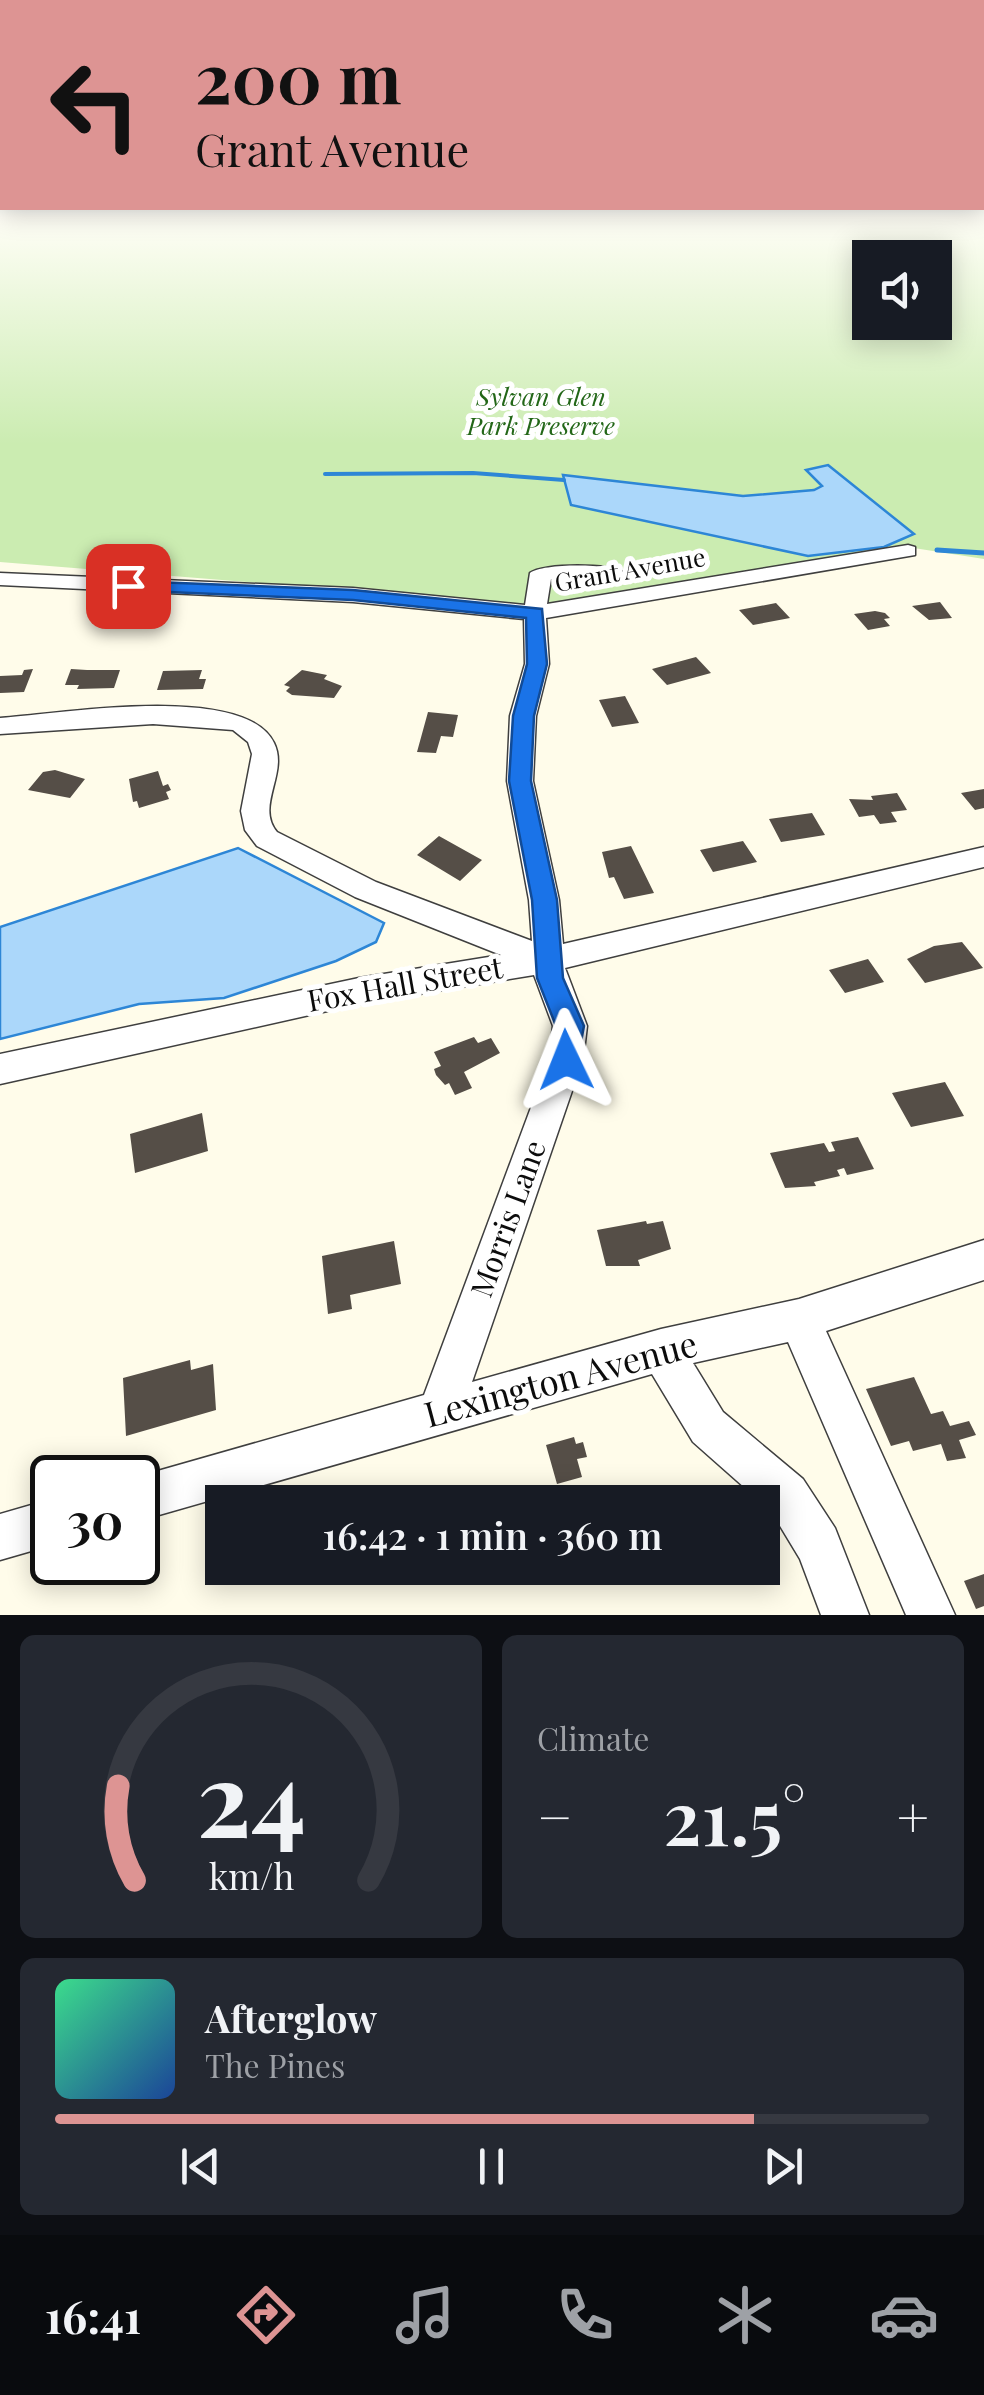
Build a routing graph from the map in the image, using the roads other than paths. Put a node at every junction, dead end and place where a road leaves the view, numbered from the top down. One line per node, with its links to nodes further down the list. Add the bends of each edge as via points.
1 (908, 551): 4 (street, Grant Avenue)
2 (614, 573): 4 (street, via 541,573)
3 (0, 579): 4 (street, Grant Avenue, via 353,595)
4 (536, 613): 7 (street, Morris Lane, via 537,664 523,716 520,781 544,900)
5 (0, 726): 7 (street, via 195,717 237,722 263,744 266,763 254,807 266,839 344,881)
6 (984, 856): 7 (street, Fox Hall Street)
7 (548, 960): 8 (street, Fox Hall Street, via 359,991); 12 (street, Morris Lane, via 570,1026 566,1060)
8 (0, 1069)
9 (984, 1260): 10 (street, Lexington Avenue)
10 (799, 1319): 11 (street, Lexington Avenue); 17 (street)
11 (660, 1350): 12 (street, Lexington Avenue); 16 (street, via 708,1427 787,1495 818,1545)
12 (440, 1412): 13 (street, Lexington Avenue)
13 (160, 1492)
14 (30, 1528): 15 (street)
15 (0, 1537)
16 (845, 1615)
17 (932, 1615)

